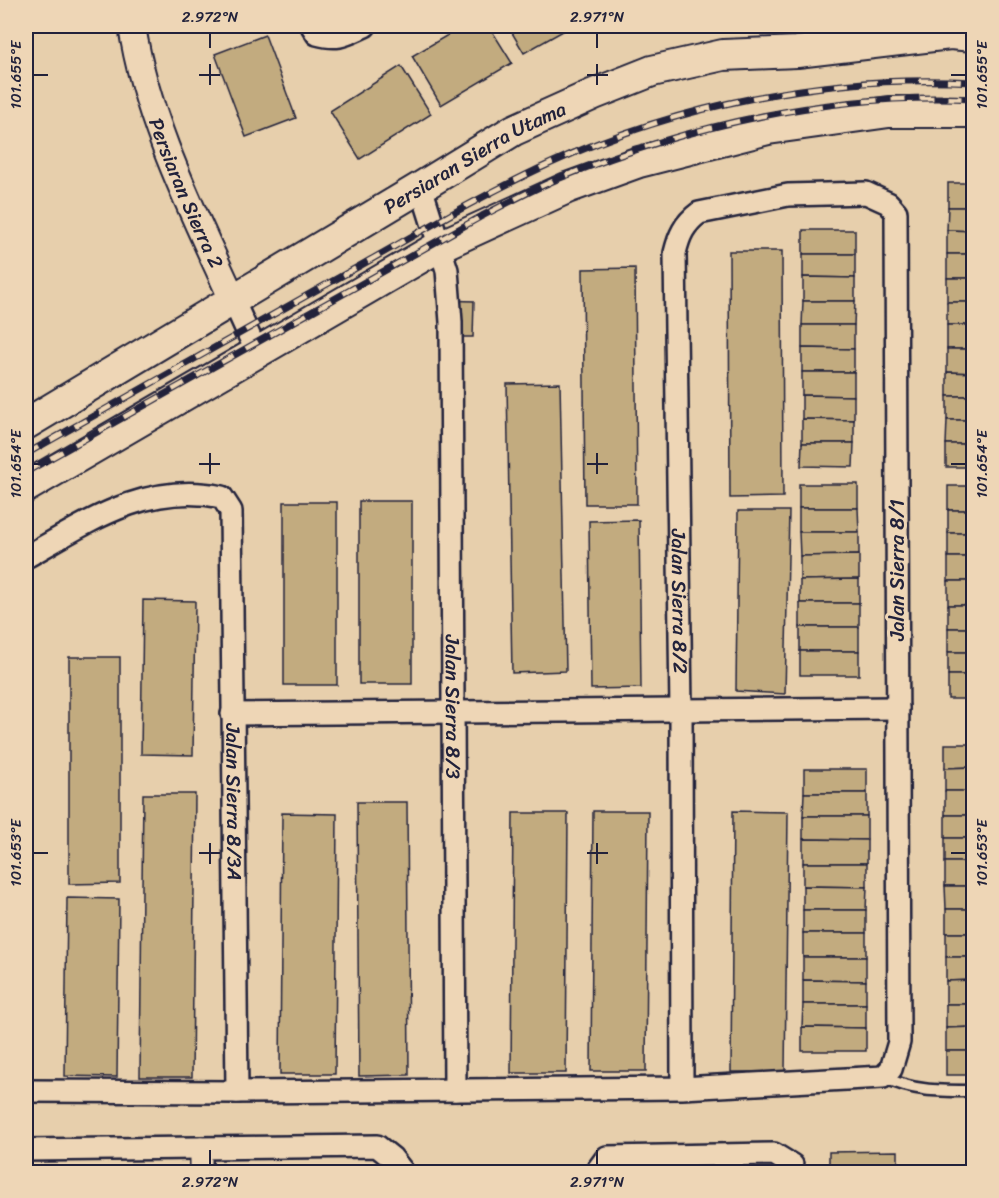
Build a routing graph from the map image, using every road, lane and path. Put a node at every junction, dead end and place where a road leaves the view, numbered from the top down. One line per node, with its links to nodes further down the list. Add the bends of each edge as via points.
1 (132, 26): 9 (street, Persiaran Sierra 2, via 162,139)
2 (312, 26): 3 (street, via 317,34 330,38)
3 (365, 26)
4 (974, 36): 6 (main road, Persiaran Sierra Utama, via 950,34 797,52 723,55 652,71 514,130)
5 (974, 112): 8 (main road, via 889,112 768,129 705,144 567,188)
6 (421, 187): 8 (street, Jalan Sierra 8/3); 9 (main road, Persiaran Sierra Utama)
7 (788, 195): 14 (street, Jalan Sierra 8/1, via 866,193 878,196 896,212); 15 (street, Jalan Sierra 8/2, via 699,213 679,235 675,253)
8 (440, 246): 10 (main road); 16 (street, Jalan Sierra 8/3, via 447,270 451,322)
9 (233, 300): 10 (street, Persiaran Sierra 2); 11 (main road, Persiaran Sierra Utama)
10 (257, 353): 12 (main road)
11 (26, 424)
12 (26, 487)
13 (26, 557): 17 (street, Jalan Sierra 8/3A, via 107,512 163,495 222,497 231,511)
14 (898, 708): 15 (street); 18 (street, Jalan Sierra 8/1, via 899,1042 891,1069)
15 (681, 710): 16 (street); 19 (street, Jalan Sierra 8/2)
16 (454, 712): 17 (street); 20 (street, Jalan Sierra 8/3)
17 (232, 714): 23 (street, Jalan Sierra 8/3A)
18 (883, 1077): 19 (street); 22 (lane, via 927,1091)
19 (682, 1088): 20 (street)
20 (455, 1090): 23 (street)
21 (26, 1091): 23 (street)
22 (974, 1091)
23 (237, 1092)
24 (201, 1148): 25 (street); 28 (street); 29 (street, via 377,1146)
25 (26, 1150)
26 (792, 1169): 27 (street, via 774,1154 607,1157)
27 (596, 1172)
28 (201, 1173)
29 (403, 1173)

